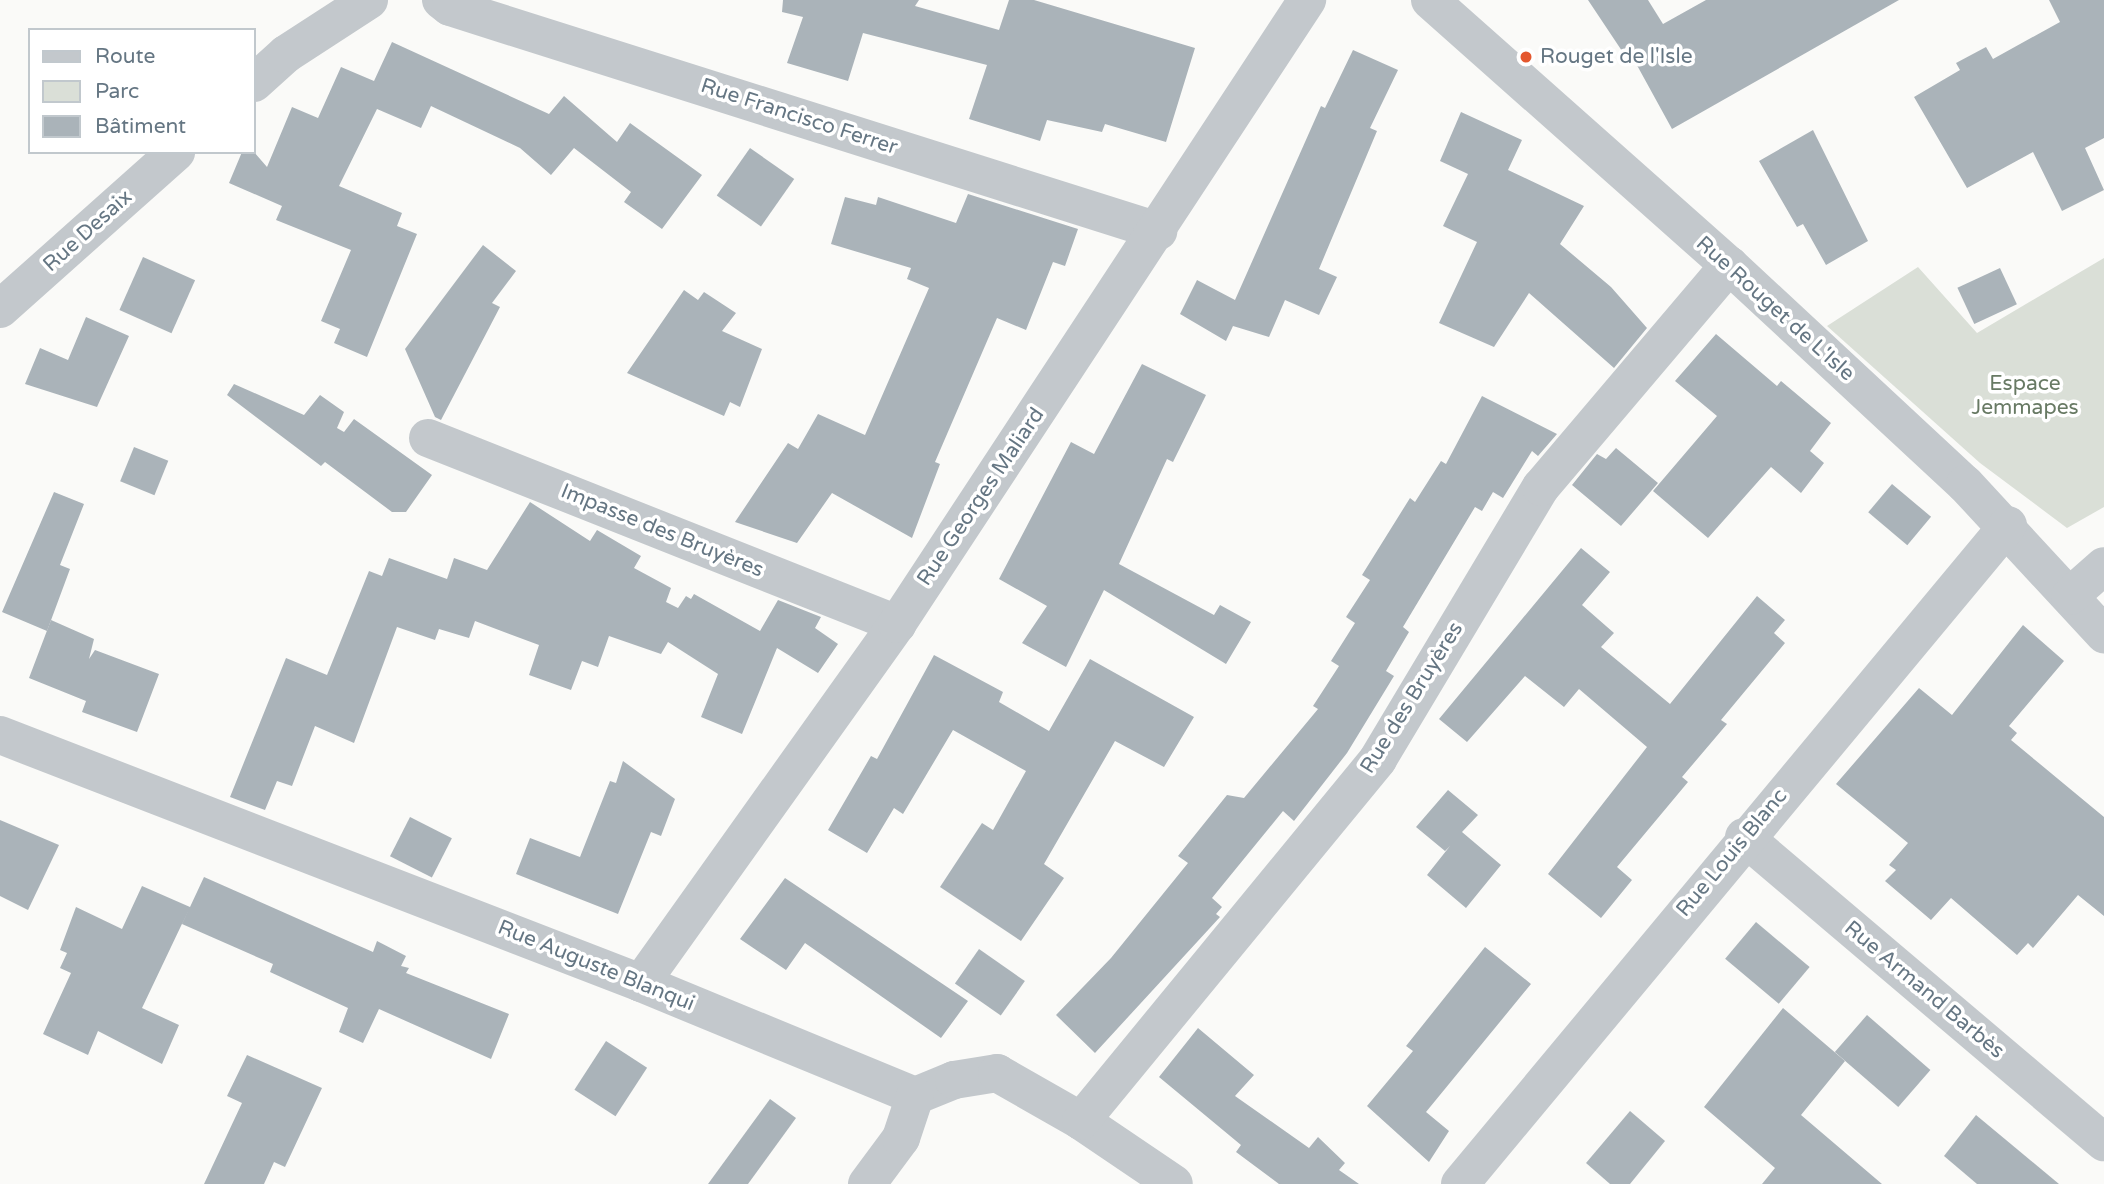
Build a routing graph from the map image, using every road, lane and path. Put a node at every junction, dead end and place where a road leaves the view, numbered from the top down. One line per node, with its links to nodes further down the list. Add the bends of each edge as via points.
1 (369, 0): 5 (street, via 286,54)
2 (441, 0): 7 (street, Rue Francisco Ferrer, via 450,7)
3 (1307, 0): 7 (street, Rue Georges Maliard)
4 (1430, 0): 8 (street, Rue Rouget de L'Isle)
5 (256, 81)
6 (174, 154): 9 (street, Rue Desaix)
7 (1158, 231): 14 (street, Rue Georges Maliard)
8 (1729, 265): 11 (street, Rue Rouget de L'Isle); 20 (street, Rue des Bruyères, via 1541,487 1378,759)
9 (0, 309)
10 (428, 438): 14 (street, Impasse des Bruyères)
11 (2008, 526): 13 (street, Rue Rouget de L'Isle); 17 (street, Rue Louis Blanc)
12 (2104, 566): 13 (street)
13 (2070, 596): 15 (street, Rue Rouget de L'Isle)
14 (897, 624): 18 (street, Rue Georges Maliard)
15 (2104, 634)
16 (0, 735): 18 (street, Rue Auguste Blanqui)
17 (1744, 838): 21 (street, Rue Armand Barbès); 24 (street, Rue Louis Blanc)
18 (641, 983): 19 (street, Rue Auguste Blanqui)
19 (915, 1096): 20 (street, via 954,1080 997,1073); 22 (street, via 901,1138)
20 (1081, 1121): 23 (street)
21 (2104, 1142)
22 (867, 1184)
23 (1174, 1184)
24 (1460, 1184)

